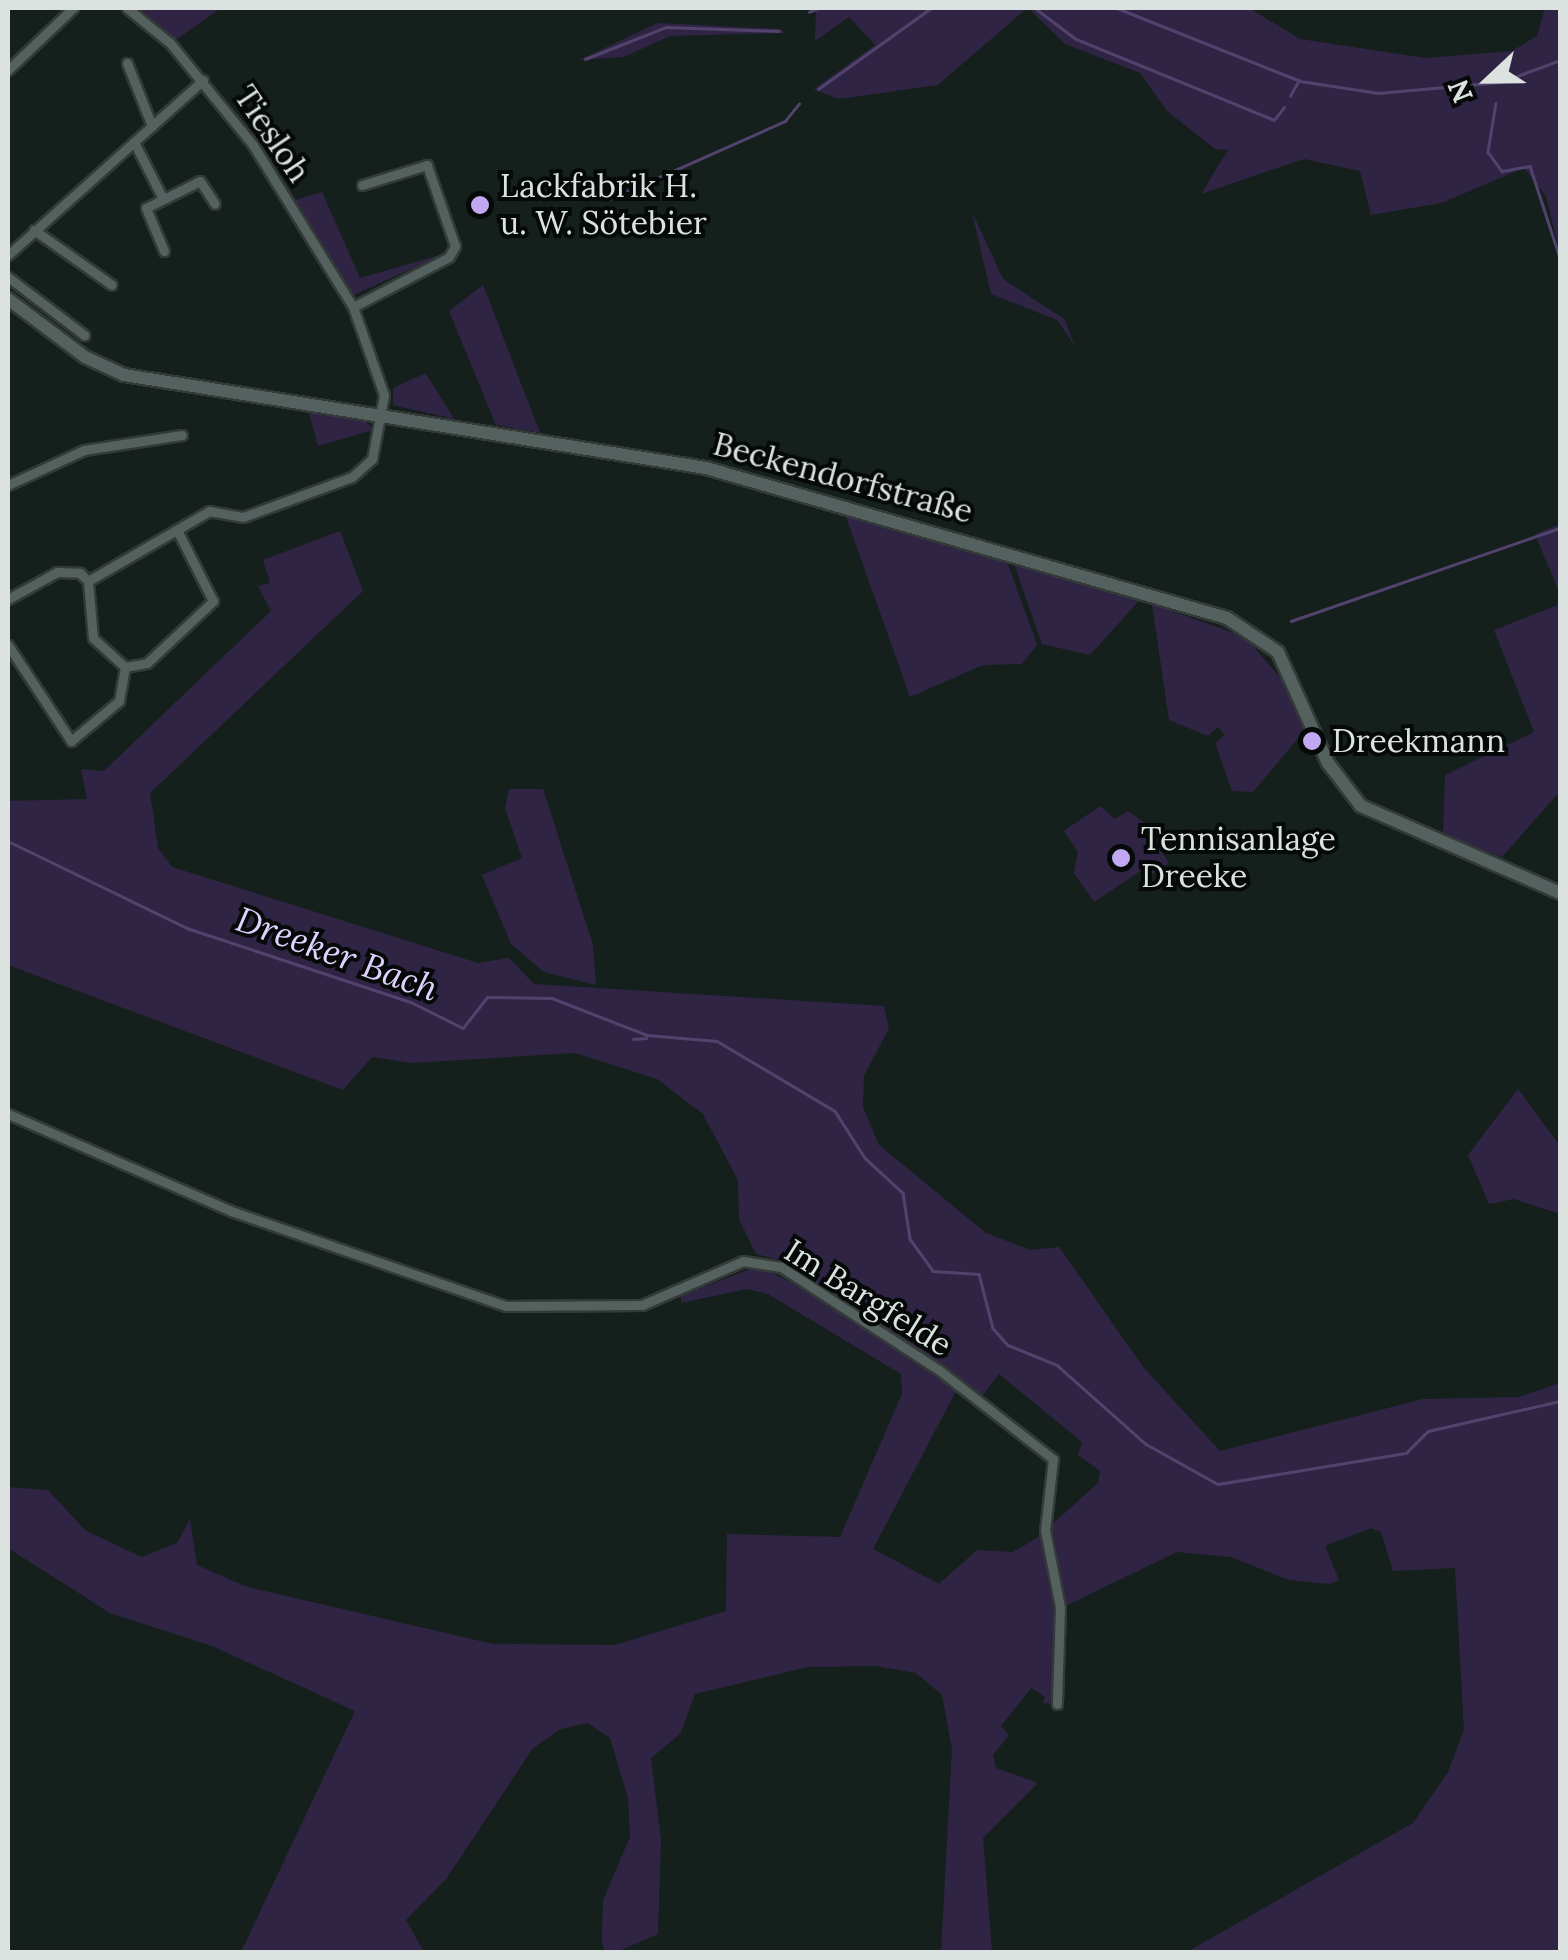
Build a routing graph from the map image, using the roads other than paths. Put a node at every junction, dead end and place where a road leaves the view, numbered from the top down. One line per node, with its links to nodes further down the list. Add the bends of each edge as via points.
1 (73, 8): 4 (street)
2 (127, 8): 5 (street, Tiesloh)
3 (127, 63): 6 (street)
4 (8, 70)
5 (204, 80): 6 (street); 17 (street, Tiesloh, via 254,145)
6 (152, 126): 7 (street)
7 (134, 142): 9 (street); 11 (street)
8 (362, 185): 17 (street, Tiesloh, via 427,165 455,246 450,256)
9 (163, 200): 10 (street, via 200,181); 12 (street, via 145,214)
10 (215, 204)
11 (34, 230): 13 (street); 15 (street)
12 (164, 251)
13 (8, 255)
14 (8, 277): 18 (street)
15 (112, 285)
16 (8, 299): 19 (street, Beckendorfstraße, via 124,375)
17 (352, 308): 19 (street, Tiesloh, via 381,371)
18 (84, 334)
19 (380, 416): 22 (street, Tiesloh, via 372,459 352,477 243,517 209,511); 27 (street, Beckendorfstraße, via 706,468 1226,618 1278,652 1328,763 1362,806)
20 (182, 435): 21 (street, via 84,450)
21 (8, 485)
22 (177, 530): 23 (street, Tiesloh); 26 (street, via 212,600 153,659)
23 (88, 581): 24 (street, via 80,573 57,572); 26 (street, via 90,630)
24 (8, 599)
25 (8, 645): 26 (street, via 70,742 118,701)
26 (125, 667)
27 (1560, 893)
28 (8, 1114): 29 (street, Im Bargfelde, via 231,1211 506,1306 642,1305 743,1261 781,1267 940,1370 1053,1459 1045,1530 1060,1607)
29 (1057, 1704)

